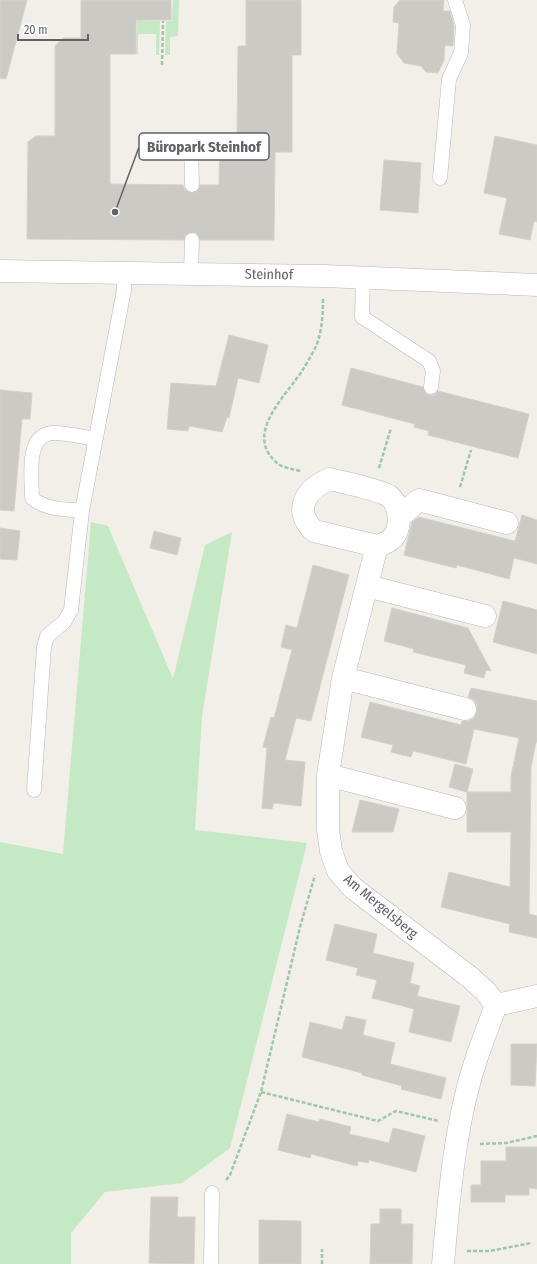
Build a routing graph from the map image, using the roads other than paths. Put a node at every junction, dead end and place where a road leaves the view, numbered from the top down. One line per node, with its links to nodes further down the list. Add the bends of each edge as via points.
1 (455, 0): 3 (lane, via 463,25 461,53 449,79)
2 (191, 144): 4 (lane)
3 (440, 178)
4 (192, 185)
5 (192, 240): 8 (lane)
6 (0, 271): 7 (street, Steinhof)
7 (124, 272): 8 (street, Steinhof); 12 (lane, via 124,290)
8 (191, 273): 9 (street, Steinhof)
9 (363, 277): 10 (street, Steinhof); 11 (lane, via 362,317 429,361 433,371)
10 (537, 285)
11 (431, 387)
12 (95, 439): 13 (lane); 13 (lane, via 51,433 40,437 33,450 32,498 39,504)
13 (82, 511): 22 (lane, via 71,610 64,622 47,636 44,647)
14 (399, 517): 15 (street, via 418,500); 16 (street, via 398,528 393,538); 16 (street, via 395,503 388,495 330,479 317,484 310,491 304,503 303,515 314,531)
15 (507, 523)
16 (377, 546): 17 (street, Am Mergelsberg)
17 (368, 586): 18 (street); 19 (street, Am Mergelsberg)
18 (485, 616)
19 (343, 678): 20 (street); 21 (street, Am Mergelsberg)
20 (465, 709)
21 (328, 775): 23 (street); 25 (street, Am Mergelsberg, via 328,830 338,870 353,888 471,978)
22 (34, 790)
23 (455, 808)
24 (537, 996): 25 (street)
25 (496, 1005): 27 (street, via 476,1058 458,1134)
26 (212, 1194): 28 (lane)
27 (444, 1257)
28 (211, 1264)

